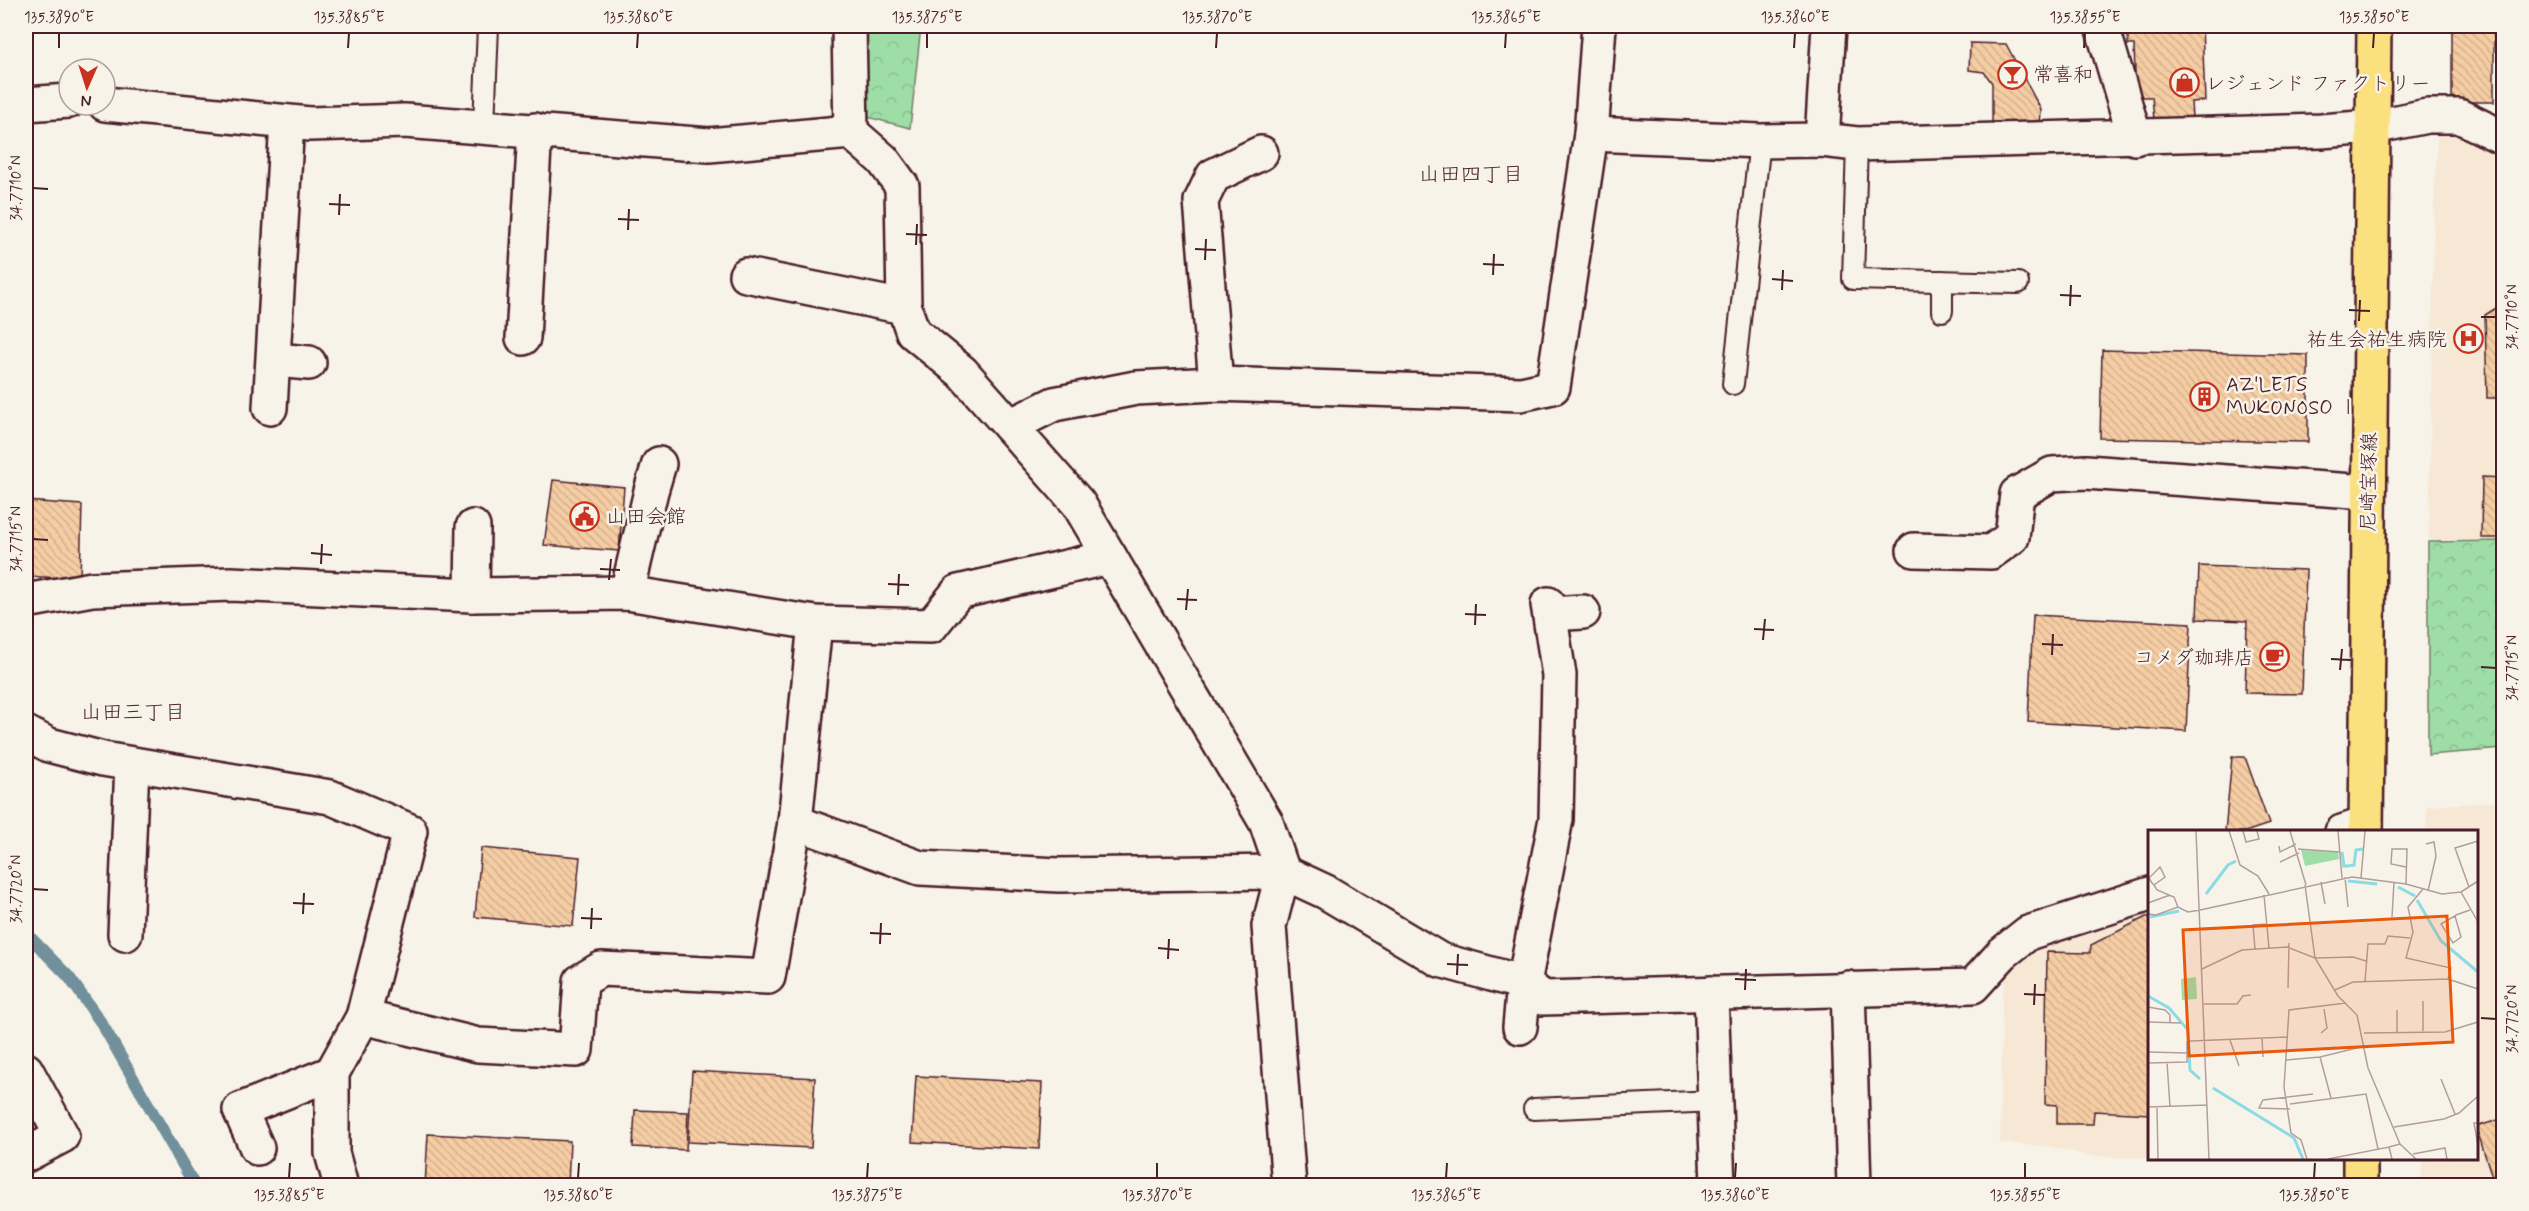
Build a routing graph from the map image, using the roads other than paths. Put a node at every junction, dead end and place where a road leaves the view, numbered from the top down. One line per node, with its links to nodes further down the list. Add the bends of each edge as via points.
1 (488, 26): 11 (lane)
2 (849, 26): 14 (street)
3 (1599, 26): 15 (street)
4 (1829, 26): 18 (street)
5 (2102, 26): 16 (street)
6 (2374, 26): 12 (main road, 尼崎宝塚線)
7 (57, 103): 8 (street)
8 (26, 104)
9 (117, 105): 10 (street)
10 (287, 122): 11 (street, via 405,121); 28 (street)
11 (484, 126): 13 (street)
12 (2373, 127): 16 (street); 17 (street, via 2427,116 2459,116); 35 (main road, 尼崎宝塚線)
13 (535, 130): 14 (street, via 709,145); 27 (street)
14 (851, 132): 25 (street, via 883,160 902,186)
15 (1591, 134): 19 (street); 30 (street, via 1553,387 1521,394)
16 (2135, 138): 20 (street)
17 (2504, 138)
18 (1822, 140): 19 (street); 20 (street)
19 (1760, 141): 31 (lane)
20 (1857, 144): 23 (lane, via 1852,288)
21 (1261, 153): 30 (street, via 1213,176 1201,201)
22 (746, 275): 25 (street)
23 (1942, 281): 24 (lane); 26 (lane)
24 (2018, 283)
25 (904, 307): 33 (street, via 914,332 962,372)
26 (1942, 312)
27 (523, 338)
28 (275, 360): 29 (street); 32 (street)
29 (309, 363)
30 (1216, 384): 33 (street, via 1136,388 1054,404)
31 (1734, 384)
32 (270, 408)
33 (1010, 426): 38 (street, via 1078,502)
34 (659, 464): 39 (street)
35 (2368, 492): 37 (street, via 2086,472 2052,474 2017,494 2012,537 1991,552); 47 (main road, 尼崎宝塚線)
36 (473, 527): 40 (street)
37 (1914, 550)
38 (1110, 558): 43 (street, via 958,592 931,626); 48 (street, via 1266,822)
39 (627, 593): 40 (street); 43 (street)
40 (472, 595): 41 (street, via 231,584 92,589)
41 (26, 601)
42 (1583, 612): 51 (street, via 1549,609 1568,718 1556,819)
43 (815, 623): 46 (street)
44 (26, 733): 45 (street, via 49,745)
45 (132, 764): 50 (street); 54 (street, via 330,797 410,831)
46 (795, 822): 48 (street, via 920,868 1059,875); 54 (street, via 768,977 601,969 581,981 576,1050 478,1045)
47 (2358, 829)
48 (1283, 872): 51 (street, via 1326,892 1440,960); 64 (street, via 1269,926)
49 (2148, 895): 52 (street, via 2028,933 1973,986)
50 (125, 934)
51 (1524, 983): 53 (street, via 1543,998); 55 (street)
52 (1848, 988): 53 (street); 66 (street)
53 (1711, 993): 58 (street)
54 (363, 1017): 57 (street)
55 (1520, 1027)
56 (26, 1070): 61 (street, via 62,1136)
57 (332, 1073): 60 (street, via 240,1110); 63 (street, via 332,1153)
58 (1716, 1101): 59 (lane); 65 (street)
59 (1534, 1109)
60 (257, 1148)
61 (26, 1155)
62 (2360, 1160): 67 (main road)
63 (341, 1185)
64 (1289, 1185)
65 (1718, 1185)
66 (1854, 1185)
67 (2360, 1185)

